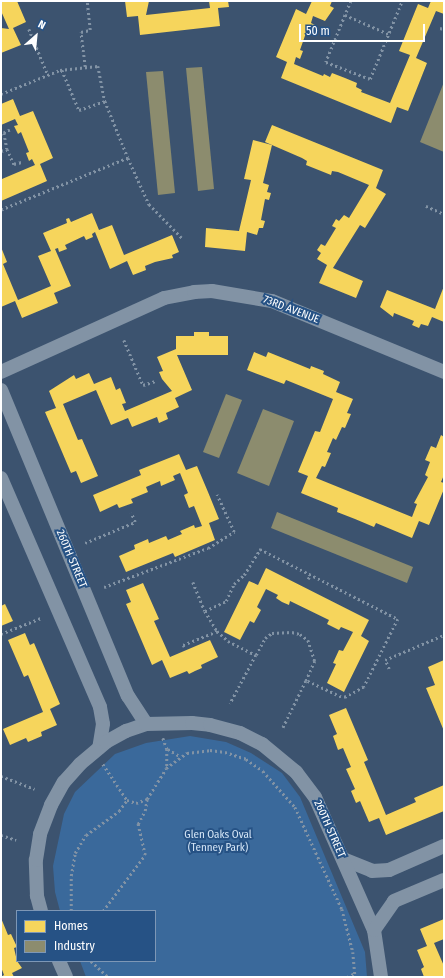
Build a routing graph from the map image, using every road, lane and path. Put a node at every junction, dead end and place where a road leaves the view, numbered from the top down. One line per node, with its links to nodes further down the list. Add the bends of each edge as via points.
1 (87, 1): 9 (path, via 90,30 81,32)
2 (351, 1): 4 (path)
3 (402, 1): 8 (path)
4 (345, 15): 8 (path); 8 (path, via 326,62 370,79)
5 (440, 28): 7 (path)
6 (29, 29): 11 (path)
7 (444, 29)
8 (389, 34)
9 (85, 67): 10 (path); 13 (path, via 98,66)
10 (62, 70): 11 (path); 13 (path, via 79,110)
11 (48, 75): 12 (path)
12 (1, 94)
13 (105, 101): 17 (path)
14 (10, 130): 15 (path, via 4,133)
15 (7, 149): 16 (path); 18 (path, via 14,164)
16 (1, 152)
17 (128, 158): 20 (path); 22 (path, via 149,204)
18 (22, 162)
19 (426, 206): 21 (path)
20 (1, 210)
21 (444, 214)
22 (184, 239)
23 (124, 340): 26 (path, via 143,385)
24 (1, 372): 25 (street, 73RD AVENUE, via 164,298 194,292 212,292 272,302)
25 (444, 372)
26 (155, 381)
27 (1, 390): 48 (street, 260TH STREET, via 128,696)
28 (1, 478): 51 (street, via 100,707 103,724)
29 (217, 495): 35 (path, via 234,532 208,548)
30 (131, 513): 31 (path, via 135,522)
31 (85, 543)
32 (310, 575): 33 (path); 36 (path, via 260,549 244,575 234,584 229,599); 43 (path, via 398,619)
33 (308, 579)
34 (192, 582): 36 (path)
35 (104, 587)
36 (205, 611): 38 (path)
37 (41, 618): 39 (path)
38 (217, 631): 41 (path, via 183,645); 42 (path, via 228,641)
39 (1, 634)
40 (444, 635): 44 (path)
41 (184, 647)
42 (256, 655): 46 (path, via 265,638 272,633 300,634 308,640 315,661); 47 (path)
43 (378, 660): 44 (path); 46 (path, via 364,687 346,697 335,695)
44 (385, 660): 45 (path)
45 (389, 669)
46 (306, 681): 49 (path)
47 (230, 704)
48 (152, 724): 50 (path); 51 (street, 260TH STREET, via 126,731); 61 (street, 260TH STREET, via 192,722 210,725 240,733 281,758 296,772 315,797)
49 (283, 728)
50 (167, 749): 52 (path); 53 (path)
51 (97, 750): 57 (path); 63 (street, 260TH STREET, via 64,782 50,805 40,834 36,860 37,896)
52 (179, 756): 53 (path); 69 (path, via 210,750 246,759 278,785 296,807 342,909 353,952)
53 (166, 768): 56 (path)
54 (1, 776): 55 (path)
55 (35, 789)
56 (147, 799): 57 (path, via 136,803); 65 (path, via 145,811 138,824 145,855)
57 (127, 800): 64 (path, via 119,811 86,835 75,853 71,876)
58 (1, 835): 59 (path)
59 (16, 840)
60 (444, 846): 61 (street, via 389,870 372,871)
61 (343, 859): 66 (street, 260TH STREET)
62 (444, 880): 66 (street, via 394,901)
63 (41, 910)
64 (71, 910)
65 (104, 910)
66 (374, 930): 74 (street, 260TH STREET)
67 (60, 962): 70 (street)
68 (91, 962): 71 (path)
69 (355, 973): 72 (path); 73 (path)
70 (66, 977)
71 (108, 977)
72 (347, 977)
73 (355, 977)
74 (381, 977)

